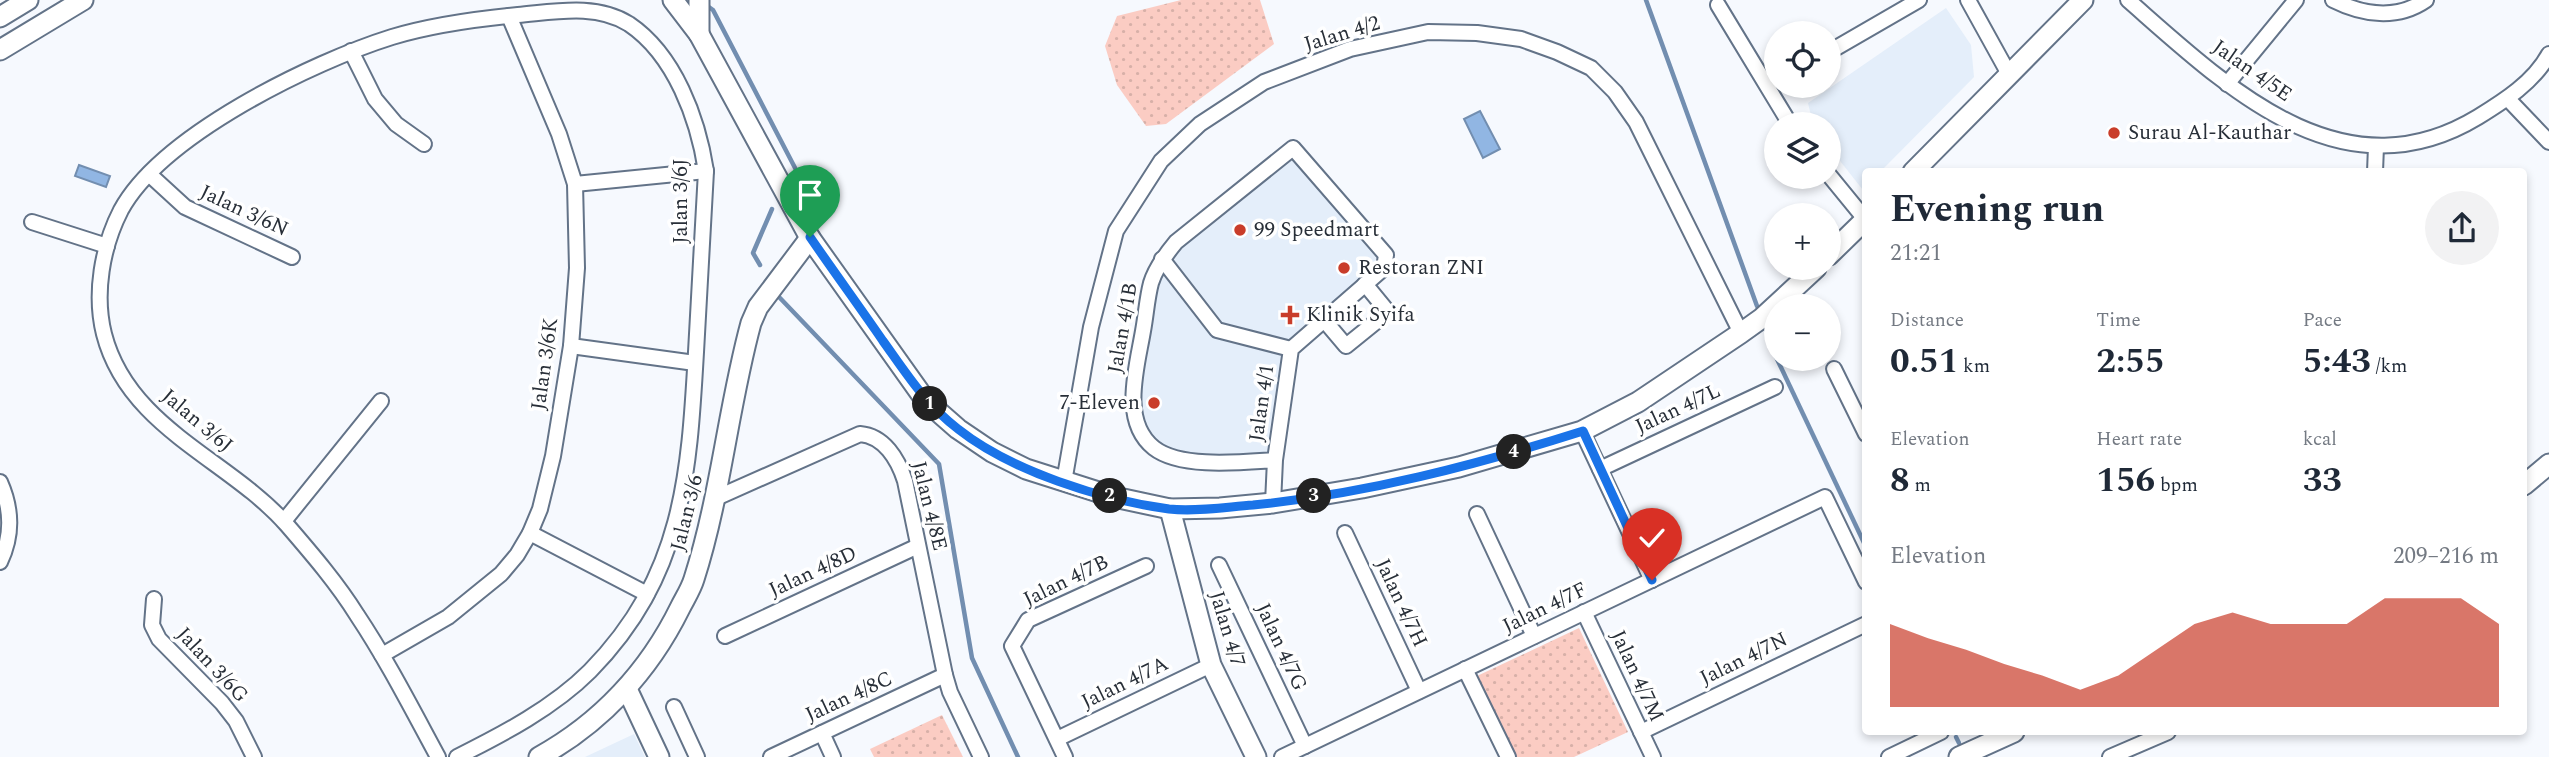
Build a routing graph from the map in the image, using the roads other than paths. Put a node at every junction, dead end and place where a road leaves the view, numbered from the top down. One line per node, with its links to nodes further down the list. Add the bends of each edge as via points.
1 (28, 0): 14 (street)
2 (83, 0): 17 (street)
3 (673, 0): 15 (street)
4 (699, 0): 15 (street)
5 (1919, 0): 16 (street)
6 (1968, 0): 21 (street)
7 (2083, 0): 21 (street)
8 (2295, 0): 22 (street)
9 (2333, 0): 10 (street, via 2387,14 2402,13)
10 (2426, 0)
11 (2130, 1): 22 (street, Jalan 4/5E)
12 (1721, 2): 20 (street)
13 (509, 16): 18 (street, Jalan 3/6J, via 452,23); 29 (street, Jalan 3/6J, via 578,10 607,14 627,23 665,62 681,90); 31 (street, Jalan 3/6K)
14 (0, 17)
15 (699, 34): 36 (street)
16 (1841, 44)
17 (0, 50)
18 (351, 51): 25 (street, via 375,99 396,124); 30 (street, Jalan 3/6J, via 218,119)
19 (2549, 54): 23 (street, Jalan 4/5E)
20 (1764, 71)
21 (2010, 76): 27 (street)
22 (2227, 84): 26 (street, Jalan 4/5E, via 2269,113 2314,134)
23 (2508, 99): 24 (street); 26 (street, Jalan 4/5E, via 2466,124 2417,142)
24 (2549, 142)
25 (424, 144)
26 (2376, 146): 28 (street)
27 (1917, 168)
28 (2375, 168)
29 (706, 171): 31 (street); 48 (street, Jalan 3/6J)
30 (149, 174): 38 (street, Jalan 3/6J, via 122,209); 39 (street, Jalan 3/6N, via 185,207)
31 (575, 184): 46 (street, Jalan 3/6K, via 577,268)
32 (1840, 189): 33 (street)
33 (1862, 215)
34 (32, 222): 38 (street)
35 (1862, 222): 37 (street)
36 (810, 237): 58 (street, via 926,401 992,452); 60 (street, Jalan 3/6, via 751,323)
37 (1841, 244)
38 (107, 246): 64 (street, Jalan 3/6J, via 99,286 104,334 123,380 158,421)
39 (292, 257)
40 (1162, 259): 41 (street, Jalan 4/1B, via 1176,242 1293,148 1385,255); 47 (street, via 1217,330); 54 (street, Jalan 4/1B, via 1151,282 1133,392 1142,434 1167,456 1200,462)
41 (1384, 268): 43 (street, Jalan 4/1)
42 (1803, 280): 45 (street)
43 (1365, 284): 44 (street, Jalan 4/1); 44 (street, via 1388,312 1346,346)
44 (1324, 320): 47 (street, Jalan 4/1)
45 (1741, 333): 53 (street); 58 (street, Jalan 4/2, via 1636,122 1591,68 1521,39 1477,33 1428,33 1350,49 1265,82 1200,124 1161,161 1116,231 1091,327)
46 (571, 346): 48 (street); 65 (street, Jalan 3/6K, via 553,456)
47 (1291, 349): 54 (street, Jalan 4/1)
48 (695, 363): 73 (street, Jalan 3/6J, via 685,485 674,533)
49 (1835, 371): 52 (street)
50 (1775, 387): 56 (street, Jalan 4/7L)
51 (381, 401): 64 (street)
52 (1862, 426)
53 (1583, 431): 56 (street); 61 (street, via 1459,467)
54 (1275, 460): 61 (street, Jalan 4/1)
55 (2549, 464): 59 (street)
56 (1600, 469): 72 (street)
57 (0, 482): 68 (street, via 11,517 9,544)
58 (1064, 482): 62 (street)
59 (2527, 482)
60 (716, 498): 67 (street, Jalan 4/8E, via 850,437 870,435 901,467); 83 (street, Jalan 3/6, via 693,581 672,625)
61 (1273, 503): 62 (street)
62 (1170, 509): 80 (street, Jalan 4/7)
63 (1477, 514): 78 (street)
64 (284, 521): 79 (street, Jalan 3/6J, via 356,612)
65 (530, 533): 73 (street); 79 (street, Jalan 3/6K, via 501,574 475,597)
66 (1345, 533): 84 (street, Jalan 4/7H)
67 (918, 547): 77 (street, Jalan 4/8D); 82 (street, Jalan 4/8E)
68 (0, 562)
69 (1219, 565): 92 (street, Jalan 4/7G)
70 (1146, 566): 91 (street, Jalan 4/7B, via 1028,620 1012,646)
71 (1862, 574): 72 (street, Jalan 4/7F, via 1825,497)
72 (1652, 580): 75 (street, Jalan 4/7F)
73 (647, 594): 95 (street, Jalan 3/6J, via 612,647 588,673 503,734)
74 (154, 600): 93 (street, Jalan 3/6G, via 152,625 159,639 236,721)
75 (1584, 612): 78 (street, Jalan 4/7F); 86 (street, Jalan 4/7M)
76 (1862, 626): 86 (street, Jalan 4/7N)
77 (725, 636)
78 (1534, 636): 81 (street, Jalan 4/7F)
79 (382, 655): 94 (street, Jalan 3/6J)
80 (1211, 664): 91 (street, Jalan 4/7A); 103 (street, Jalan 4/7)
81 (1465, 669): 84 (street, Jalan 4/7F); 105 (street)
82 (945, 675): 87 (street, Jalan 4/8C); 101 (street, Jalan 4/8E)
83 (627, 689): 96 (street, Jalan 3/6, via 591,723); 97 (street)
84 (1419, 691): 92 (street, Jalan 4/7F)
85 (674, 707): 98 (street)
86 (1641, 732): 106 (street, Jalan 4/7M)
87 (822, 733): 99 (street, Jalan 4/8C); 100 (street)
88 (1932, 735): 107 (street)
89 (2004, 735): 108 (street)
90 (2160, 735): 109 (street)
91 (1057, 739): 102 (street, Jalan 4/7B)
92 (1305, 747): 104 (street, Jalan 4/7F)
93 (254, 757)
94 (438, 757)
95 (457, 757)
96 (539, 757)
97 (659, 757)
98 (697, 757)
99 (771, 757)
100 (833, 757)
101 (981, 757)
102 (1065, 757)
103 (1256, 757)
104 (1282, 757)
105 (1508, 757)
106 (1653, 757)
107 (1889, 757)
108 (1959, 757)
109 (2110, 757)

